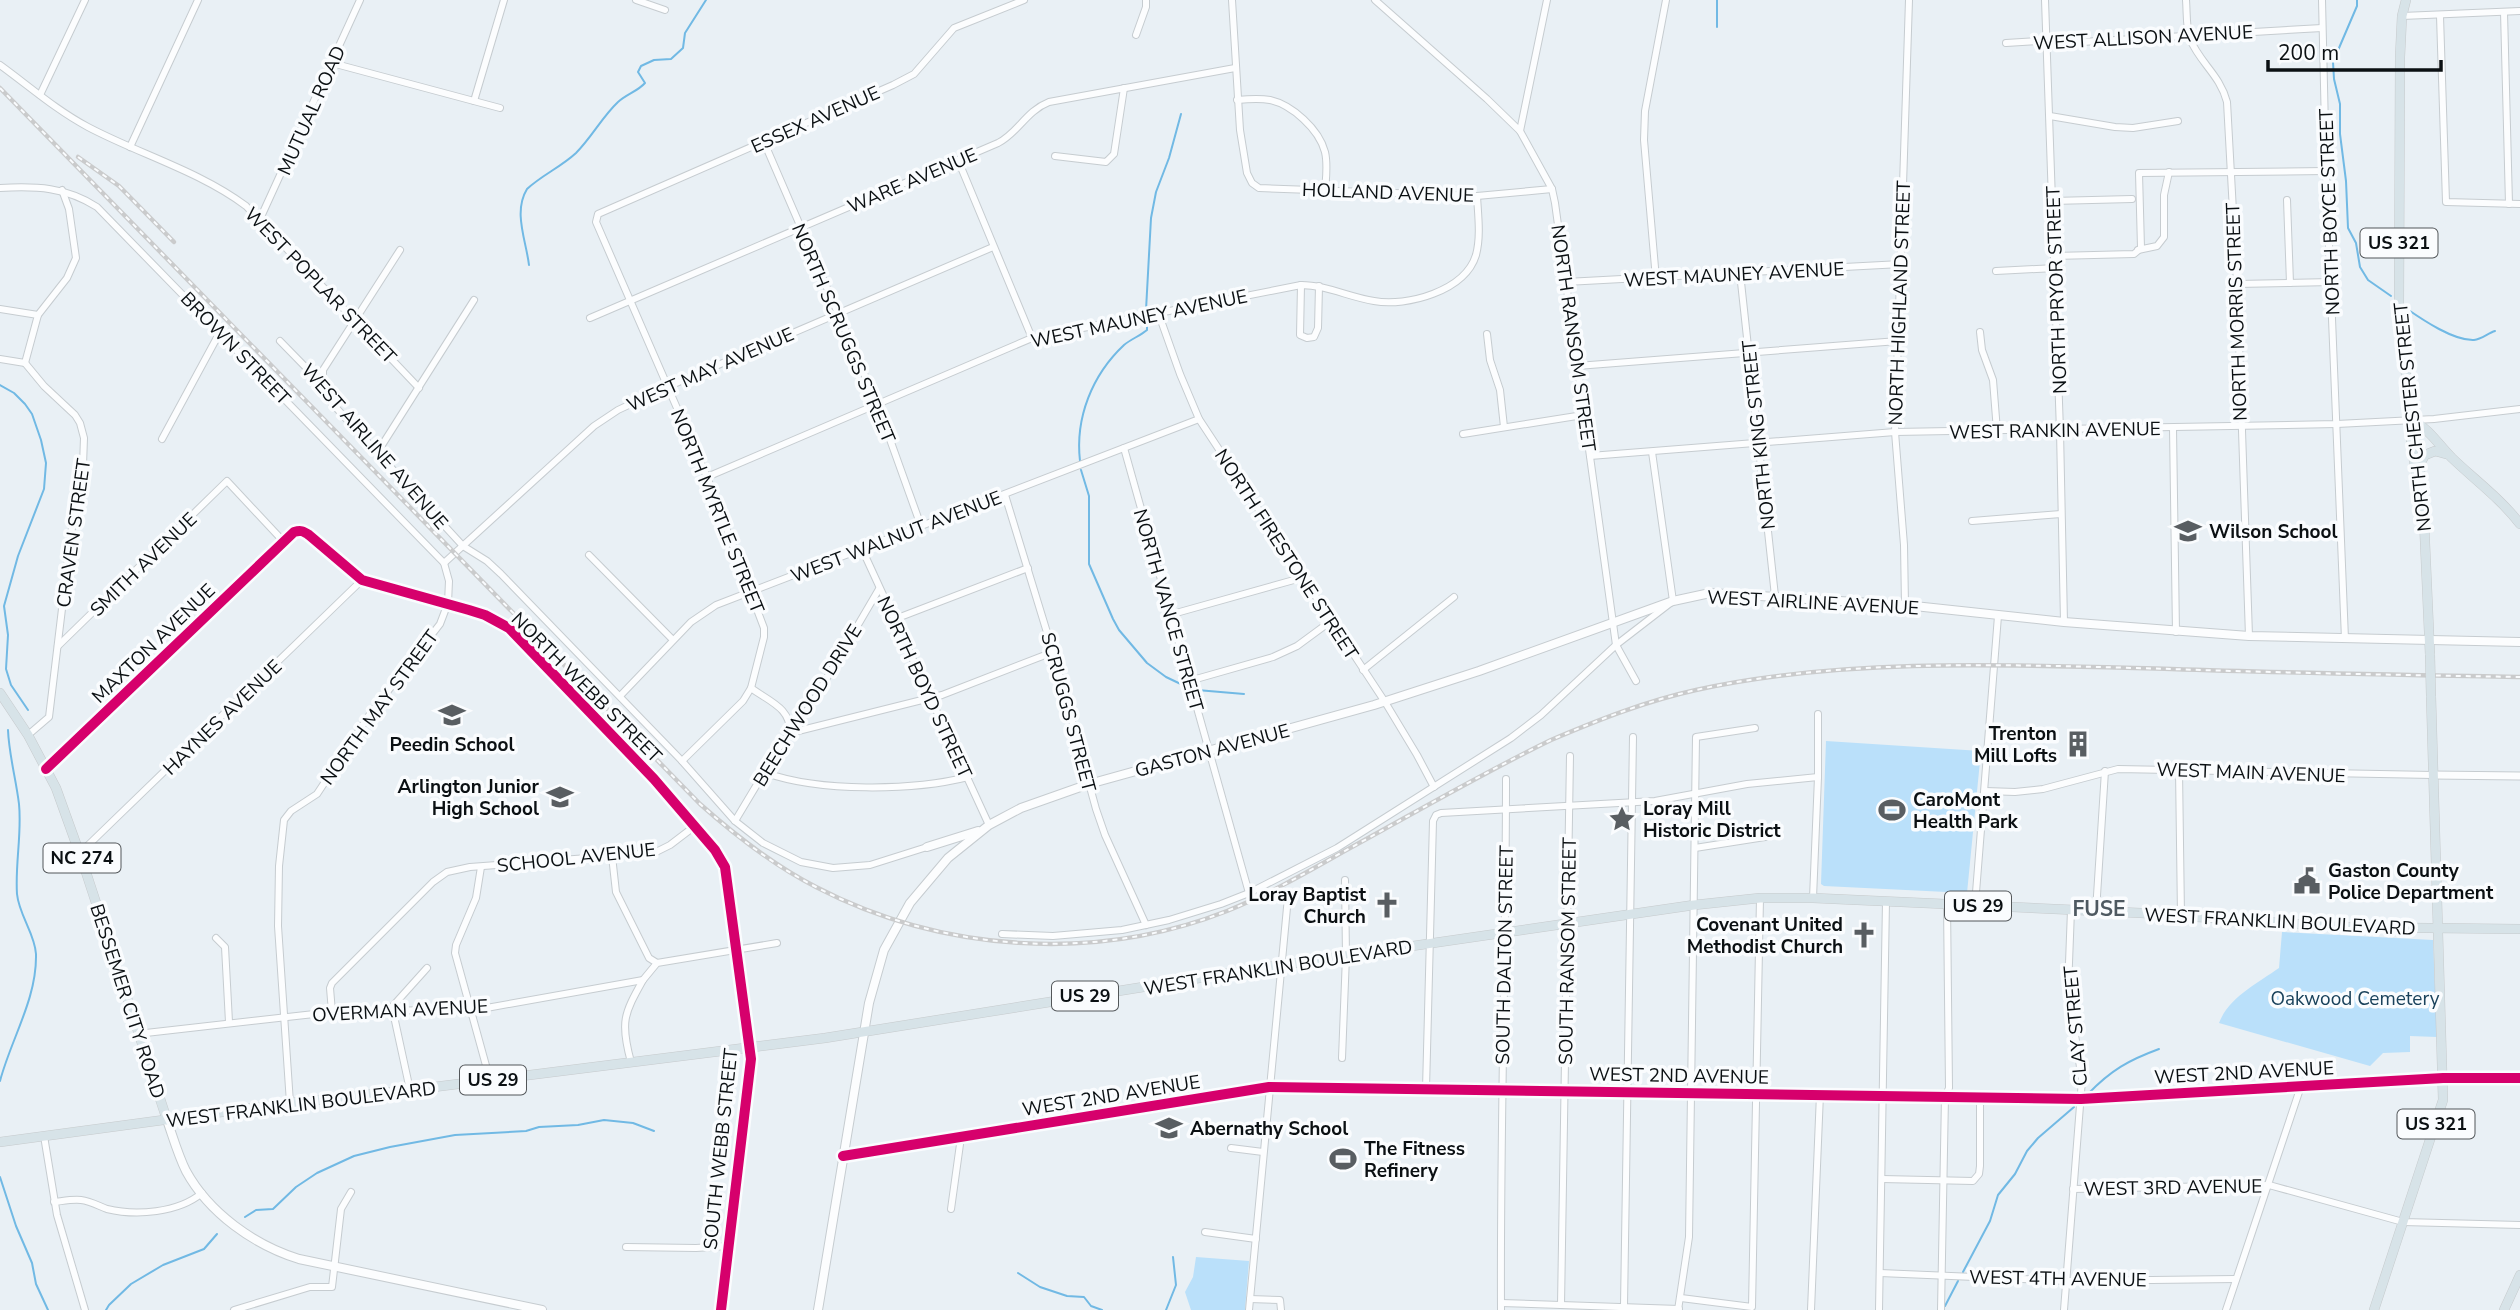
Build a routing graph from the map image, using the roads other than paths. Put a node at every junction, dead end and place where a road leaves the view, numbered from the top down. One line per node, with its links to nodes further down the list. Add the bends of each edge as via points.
1 (85, 0): 32 (street)
2 (198, 0): 40 (street)
3 (360, 0): 28 (street, MUTUAL ROAD)
4 (504, 0): 34 (street)
5 (636, 0): 18 (street)
6 (1024, 0): 39 (street, ESSEX AVENUE, via 954,28 914,74)
7 (1146, 0): 24 (street)
8 (1232, 0): 30 (street)
9 (1375, 0): 38 (street, NORTH RANSOM STREET)
10 (1547, 0): 38 (street)
11 (1666, 0): 67 (street, via 1645,111)
12 (1909, 0): 63 (street, NORTH HIGHLAND STREET)
13 (2045, 0): 27 (street, NORTH PRYOR STREET)
14 (2186, 0): 25 (street, NORTH MORRIS STREET)
15 (2322, 0): 23 (street, NORTH BOYCE STREET)
16 (2396, 0): 21 (main road, NORTH CHESTER STREET / US 321)
17 (2406, 0): 21 (main road, NORTH CHESTER STREET / US 321)
18 (665, 10)
19 (2520, 10): 20 (street)
20 (2504, 12): 22 (street); 54 (street)
21 (2402, 16): 22 (street); 99 (main road, NORTH CHESTER STREET / US 321, via 2399,305)
22 (2440, 16): 54 (street, via 2446,202)
23 (2322, 28): 25 (street, WEST ALLISON AVENUE); 43 (street, NORTH BOYCE STREET)
24 (1136, 35)
25 (2189, 36): 27 (street, WEST ALLISON AVENUE); 45 (street, NORTH MORRIS STREET, via 2225,93)
26 (2006, 43): 27 (street, WEST ALLISON AVENUE)
27 (2047, 44): 36 (street, NORTH PRYOR STREET)
28 (332, 63): 34 (street); 56 (street, MUTUAL ROAD)
29 (0, 65): 32 (street, WEST POPLAR STREET)
30 (1235, 68): 31 (street, WARE AVENUE); 33 (street)
31 (1124, 88): 41 (street, via 1114,154 1106,162); 42 (street, WARE AVENUE, via 1038,106 1006,139)
32 (40, 95): 40 (street, WEST POPLAR STREET, via 67,115)
33 (1237, 100): 49 (street, via 1273,101 1295,113 1313,131 1324,149); 49 (street, HOLLAND AVENUE, via 1252,183 1259,188)
34 (474, 101): 35 (street)
35 (500, 108)
36 (2050, 116): 37 (street, via 2133,128); 53 (street, NORTH PRYOR STREET)
37 (2178, 121)
38 (1520, 131): 47 (street, NORTH RANSOM STREET)
39 (764, 142): 57 (street, ESSEX AVENUE, via 607,209 598,214); 58 (street, NORTH SCRUGGS STREET)
40 (130, 147): 56 (street, WEST POPLAR STREET, via 227,192)
41 (1055, 156)
42 (958, 160): 58 (street, WARE AVENUE); 59 (street)
43 (2326, 171): 45 (street); 69 (street, NORTH BOYCE STREET)
44 (2169, 172): 45 (street); 61 (street, via 2164,237 2157,246); 61 (street, via 2139,173 2141,248)
45 (2230, 172): 71 (street, NORTH MORRIS STREET)
46 (0, 188): 48 (street, BROWN STREET)
47 (1552, 189): 50 (street, HOLLAND AVENUE); 68 (street, NORTH RANSOM STREET)
48 (62, 190): 79 (street, via 76,258); 82 (street, BROWN STREET, via 97,207)
49 (1325, 191): 50 (street, HOLLAND AVENUE)
50 (1477, 196): 73 (street, WEST MAUNEY AVENUE, via 1476,255 1467,271 1452,283 1427,295 1391,303)
51 (2132, 199): 53 (street)
52 (2287, 200): 70 (street)
53 (2052, 201): 62 (street, NORTH PRYOR STREET)
54 (2509, 204): 55 (street)
55 (2520, 204)
56 (260, 219): 81 (street, WEST POPLAR STREET)
57 (596, 222): 75 (street, NORTH MYRTLE STREET)
58 (800, 228): 75 (street, WARE AVENUE); 77 (street, NORTH SCRUGGS STREET)
59 (993, 247): 77 (street, WEST MAY AVENUE); 85 (street)
60 (400, 250): 81 (street)
61 (2136, 252): 62 (street)
62 (2054, 256): 64 (street, NORTH PRYOR STREET)
63 (1900, 264): 66 (street, WEST MAUNEY AVENUE); 87 (street, NORTH HIGHLAND STREET)
64 (2055, 268): 65 (street); 105 (street, NORTH PRYOR STREET)
65 (1996, 271)
66 (1740, 274): 67 (street, WEST MAUNEY AVENUE); 88 (street, NORTH KING STREET)
67 (1656, 279): 68 (street, WEST MAUNEY AVENUE)
68 (1566, 282): 91 (street, NORTH RANSOM STREET)
69 (2332, 282): 70 (street); 100 (street, NORTH BOYCE STREET)
70 (2290, 283): 71 (street)
71 (2237, 284): 101 (street, NORTH MORRIS STREET)
72 (1301, 285): 73 (street, WEST MAUNEY AVENUE); 73 (street, via 1300,335 1307,338 1314,337 1318,328); 78 (street, WEST MAUNEY AVENUE)
73 (1319, 286)
74 (474, 300): 94 (street)
75 (631, 301): 80 (street, WARE AVENUE); 93 (street, NORTH MYRTLE STREET)
76 (0, 309): 79 (street)
77 (838, 312): 93 (street, WEST MAY AVENUE); 95 (street, NORTH SCRUGGS STREET)
78 (1158, 312): 85 (street, WEST MAUNEY AVENUE); 98 (street, NORTH FIRESTONE STREET)
79 (38, 315): 90 (street)
80 (590, 318)
81 (355, 323): 92 (street, via 323,370); 94 (street, WEST POPLAR STREET)
82 (219, 332): 108 (street); 126 (street, BROWN STREET)
83 (1980, 332): 104 (street, via 1993,380)
84 (1487, 334): 102 (street)
85 (1032, 338): 95 (street, WEST MAUNEY AVENUE)
86 (280, 341): 92 (street, WEST AIRLINE AVENUE)
87 (1898, 341): 88 (street); 106 (street, NORTH HIGHLAND STREET)
88 (1749, 353): 91 (street); 109 (street, NORTH KING STREET)
89 (0, 359): 90 (street)
90 (25, 363): 150 (street, CRAVEN STREET, via 75,415 84,438)
91 (1577, 366): 97 (street, NORTH RANSOM STREET)
92 (323, 385): 112 (street, WEST AIRLINE AVENUE, via 329,400)
93 (667, 387): 115 (street, NORTH MYRTLE STREET); 123 (street, WEST MAY AVENUE, via 594,426)
94 (418, 388): 112 (street)
95 (878, 406): 115 (street, WEST MAUNEY AVENUE); 121 (street, NORTH SCRUGGS STREET)
96 (2520, 409): 99 (street, WEST RANKIN AVENUE)
97 (1583, 415): 102 (street); 113 (street, NORTH RANSOM STREET)
98 (1199, 419): 110 (street, WEST WALNUT AVENUE); 128 (street, NORTH FIRESTONE STREET)
99 (2413, 420): 100 (street, WEST RANKIN AVENUE); 114 (main road, via 2425,427); 116 (main road, NORTH CHESTER STREET / US 321, via 2411,443)
100 (2337, 424): 101 (street, WEST RANKIN AVENUE); 145 (street, NORTH BOYCE STREET)
101 (2241, 426): 103 (street, WEST RANKIN AVENUE); 144 (street, NORTH MORRIS STREET)
102 (1504, 427): 107 (street)
103 (2172, 428): 105 (street, WEST RANKIN AVENUE); 143 (street)
104 (1997, 431): 105 (street, WEST RANKIN AVENUE); 106 (street, WEST RANKIN AVENUE)
105 (2060, 431): 118 (street, NORTH PRYOR STREET)
106 (1895, 432): 109 (street, WEST RANKIN AVENUE); 136 (street, NORTH HIGHLAND STREET)
107 (1463, 434)
108 (162, 439)
109 (1759, 442): 111 (street, WEST RANKIN AVENUE); 132 (street, NORTH KING STREET)
110 (1124, 448): 117 (street, WEST WALNUT AVENUE); 137 (street, NORTH VANCE STREET)
111 (1652, 452): 113 (street, WEST RANKIN AVENUE); 134 (street)
112 (377, 453): 123 (street, WEST AIRLINE AVENUE)
113 (1590, 456): 142 (street, NORTH RANSOM STREET)
114 (2449, 456): 116 (main road, via 2435,451 2425,455); 120 (main road)
115 (707, 477): 131 (street, NORTH MYRTLE STREET)
116 (2419, 482): 147 (main road, NORTH CHESTER STREET / US 321)
117 (1005, 495): 121 (street, WEST WALNUT AVENUE); 127 (street, SCRUGGS STREET)
118 (2061, 514): 119 (street); 141 (street, NORTH PRYOR STREET)
119 (1972, 521)
120 (2520, 524)
121 (921, 526): 124 (street, WEST WALNUT AVENUE)
122 (284, 542): 129 (street, NORTH WEBB STREET, via 303,530); 150 (street, SMITH AVENUE, via 227,481); 168 (street, MAXTON AVENUE)
123 (463, 546): 126 (street); 157 (street, WEST AIRLINE AVENUE, via 501,574)
124 (862, 549): 130 (street, NORTH BOYD STREET); 131 (street, WEST WALNUT AVENUE)
125 (589, 555): 146 (street)
126 (444, 563): 135 (street)
127 (1028, 568): 139 (street); 151 (street, SCRUGGS STREET)
128 (1301, 578): 137 (street); 140 (street, NORTH FIRESTONE STREET)
129 (362, 580): 135 (street, NORTH WEBB STREET); 192 (street, HAYNES AVENUE)
130 (879, 589): 139 (street, NORTH BOYD STREET); 162 (street, BEECHWOOD DRIVE)
131 (751, 592): 146 (street, WEST WALNUT AVENUE, via 708,609); 155 (street, NORTH MYRTLE STREET, via 764,637)
132 (1775, 596): 134 (main road, WEST AIRLINE AVENUE, via 1719,593); 136 (main road, WEST AIRLINE AVENUE)
133 (1454, 597): 152 (street)
134 (1673, 601): 142 (main road, GASTON AVENUE); 149 (street, WEST AIRLINE AVENUE)
135 (448, 603): 185 (street, NORTH WEBB STREET, via 509,628); 227 (street, NORTH MAY STREET, via 433,634 370,714 317,794 284,820 278,906)
136 (1905, 605): 138 (main road, WEST AIRLINE AVENUE)
137 (1169, 615): 153 (street, NORTH VANCE STREET)
138 (1997, 615): 141 (main road, WEST AIRLINE AVENUE); 179 (street)
139 (895, 619): 158 (street, NORTH BOYD STREET)
140 (1331, 621): 152 (street, NORTH FIRESTONE STREET); 153 (street, via 1273,657)
141 (2064, 622): 143 (main road, WEST AIRLINE AVENUE)
142 (1613, 623): 149 (street, NORTH RANSOM STREET); 159 (main road, GASTON AVENUE)
143 (2176, 632): 144 (main road, WEST AIRLINE AVENUE)
144 (2249, 636): 145 (main road, WEST AIRLINE AVENUE)
145 (2345, 639): 147 (main road, WEST AIRLINE AVENUE)
146 (673, 640): 157 (street, WEST WALNUT AVENUE)
147 (2430, 640): 148 (main road, WEST AIRLINE AVENUE); 172 (main road, NORTH CHESTER STREET / US 321, bridge)
148 (2520, 642)
149 (1616, 645): 154 (street, NORTH RANSOM STREET); 178 (street, WEST AIRLINE AVENUE, via 1541,715)
150 (58, 646): 163 (street, CRAVEN STREET, via 49,717)
151 (1053, 652): 158 (street); 177 (street, SCRUGGS STREET)
152 (1363, 670): 159 (street, NORTH FIRESTONE STREET)
153 (1189, 681): 165 (street, NORTH VANCE STREET)
154 (1636, 681)
155 (751, 688): 162 (street, via 786,713); 167 (street, via 733,713)
156 (0, 693): 163 (main road, BESSEMER CITY ROAD / NC 274)
157 (620, 696): 167 (street, WEST AIRLINE AVENUE)
158 (930, 698): 162 (street); 174 (street, NORTH BOYD STREET)
159 (1385, 702): 165 (main road, GASTON AVENUE); 178 (street, NORTH FIRESTONE STREET)
160 (1818, 715): 175 (street)
161 (1755, 728): 180 (street, via 1696,737)
162 (790, 733): 171 (street, BEECHWOOD DRIVE)
163 (28, 735): 168 (main road, BESSEMER CITY ROAD / NC 274)
164 (1633, 737): 181 (street)
165 (1209, 751): 177 (main road, GASTON AVENUE); 197 (street, NORTH VANCE STREET)
166 (1570, 756): 182 (street)
167 (682, 761): 184 (street, WEST AIRLINE AVENUE)
168 (46, 769): 192 (main road, BESSEMER CITY ROAD / NC 274)
169 (2179, 770): 170 (street, WEST MAIN AVENUE); 172 (street, WEST MAIN AVENUE); 208 (street)
170 (2105, 771): 179 (street, WEST MAIN AVENUE, via 2051,788); 206 (street)
171 (766, 773): 174 (street, via 798,782 866,786); 184 (street, BEECHWOOD DRIVE)
172 (2432, 775): 173 (street, WEST MAIN AVENUE); 211 (main road, US 321)
173 (2520, 776)
174 (968, 777): 186 (street, NORTH BOYD STREET)
175 (1818, 777): 180 (street, via 1770,780); 200 (street)
176 (1506, 779): 183 (street, SOUTH DALTON STREET)
177 (1089, 784): 186 (main road, GASTON AVENUE, via 1021,808); 210 (street, SCRUGGS STREET, via 1105,835)
178 (1434, 787): 197 (street, WEST AIRLINE AVENUE, via 1337,848)
179 (1985, 791): 204 (street)
180 (1695, 794): 181 (street); 190 (street)
181 (1633, 803): 182 (street); 207 (street)
182 (1569, 806): 183 (street); 209 (street, SOUTH RANSOM STREET)
183 (1506, 809): 213 (street, SOUTH DALTON STREET); 217 (street, via 1441,813 1433,821)
184 (735, 821): 189 (street, WEST AIRLINE AVENUE, via 779,852 825,867 870,865)
185 (695, 826): 193 (street, SCHOOL AVENUE, via 654,853); 218 (street, NORTH WEBB STREET, via 725,867)
186 (986, 827): 188 (main road); 191 (main road, GASTON AVENUE)
187 (1765, 837): 190 (street)
188 (938, 843): 189 (main road); 191 (main road)
189 (927, 847): 194 (main road, via 937,849)
190 (1695, 848): 203 (street)
191 (956, 851): 194 (main road, GASTON AVENUE)
192 (80, 853): 230 (main road, BESSEMER CITY ROAD / NC 274)
193 (612, 856): 195 (street, SCHOOL AVENUE); 220 (street, via 616,892 649,958)
194 (944, 862): 229 (main road, GASTON AVENUE, via 910,904 884,950)
195 (481, 867): 224 (street, via 476,898 455,953); 225 (street, SCHOOL AVENUE, via 450,871 433,882 332,983)
196 (1345, 880): 219 (street)
197 (1249, 892): 210 (street, WEST AIRLINE AVENUE)
198 (1288, 897): 221 (street)
199 (1760, 898): 200 (main road, WEST FRANKLIN BOULEVARD / US 29); 203 (main road, WEST FRANKLIN BOULEVARD / US 29); 245 (street)
200 (1813, 898): 201 (main road, WEST FRANKLIN BOULEVARD / US 29)
201 (1886, 901): 202 (main road, WEST FRANKLIN BOULEVARD / US 29); 247 (street)
202 (1947, 904): 204 (main road, WEST FRANKLIN BOULEVARD / US 29); 248 (street, via 1949,1088)
203 (1694, 905): 207 (main road, WEST FRANKLIN BOULEVARD / US 29); 244 (street)
204 (1975, 905): 205 (main road, WEST FRANKLIN BOULEVARD / US 29)
205 (2071, 910): 206 (main road, WEST FRANKLIN BOULEVARD / US 29); 250 (street, CLAY STREET, via 2068,989 2081,1061)
206 (2096, 911): 208 (main road, WEST FRANKLIN BOULEVARD / US 29)
207 (1631, 914): 209 (main road, WEST FRANKLIN BOULEVARD / US 29); 243 (street)
208 (2181, 916): 211 (main road, WEST FRANKLIN BOULEVARD / US 29)
209 (1568, 923): 213 (main road, WEST FRANKLIN BOULEVARD / US 29); 242 (street, SOUTH RANSOM STREET)
210 (1146, 925): 214 (street, WEST AIRLINE AVENUE, via 1084,934)
211 (2439, 929): 212 (main road, WEST FRANKLIN BOULEVARD / US 29); 234 (main road, US 321)
212 (2520, 929)
213 (1506, 933): 217 (main road, WEST FRANKLIN BOULEVARD / US 29); 241 (street, SOUTH DALTON STREET)
214 (1002, 934)
215 (216, 938): 228 (street, via 225,947)
216 (777, 943): 218 (street)
217 (1431, 944): 219 (main road, WEST FRANKLIN BOULEVARD / US 29); 239 (street)
218 (737, 950): 220 (street); 231 (street, SOUTH WEBB STREET)
219 (1346, 956): 221 (main road, WEST FRANKLIN BOULEVARD / US 29); 232 (street)
220 (657, 963): 223 (street)
221 (1281, 965): 229 (main road, WEST FRANKLIN BOULEVARD / US 29); 238 (street)
222 (427, 968): 226 (street, via 394,1002)
223 (643, 980): 224 (street, OVERMAN AVENUE); 233 (street, via 625,1021)
224 (469, 1010): 226 (street, OVERMAN AVENUE); 236 (street)
225 (332, 1012): 226 (street, OVERMAN AVENUE); 227 (street, OVERMAN AVENUE)
226 (392, 1012): 240 (street)
227 (284, 1016): 228 (street, OVERMAN AVENUE); 251 (street)
228 (229, 1022): 230 (street, OVERMAN AVENUE)
229 (864, 1031): 231 (main road, WEST FRANKLIN BOULEVARD / US 29); 258 (main road, GASTON AVENUE)
230 (137, 1034): 252 (main road, BESSEMER CITY ROAD / NC 274)
231 (750, 1047): 233 (main road, WEST FRANKLIN BOULEVARD / US 29); 271 (street, SOUTH WEBB STREET)
232 (1342, 1058)
233 (631, 1062): 236 (main road, WEST FRANKLIN BOULEVARD / US 29)
234 (2443, 1078): 235 (street, WEST 2ND AVENUE); 237 (street, WEST 2ND AVENUE); 267 (main road, US 321, via 2442,1107)
235 (2520, 1078)
236 (490, 1080): 240 (main road, WEST FRANKLIN BOULEVARD / US 29)
237 (2301, 1086): 250 (street, WEST 2ND AVENUE); 261 (street)
238 (1269, 1087): 239 (street, WEST 2ND AVENUE); 254 (street, WEST 2ND AVENUE); 257 (street)
239 (1426, 1088): 241 (street, WEST 2ND AVENUE)
240 (410, 1090): 251 (main road, WEST FRANKLIN BOULEVARD / US 29)
241 (1501, 1090): 242 (street, WEST 2ND AVENUE); 282 (street, SOUTH DALTON STREET)
242 (1565, 1091): 243 (street, WEST 2ND AVENUE); 281 (street, SOUTH RANSOM STREET)
243 (1628, 1091): 244 (street, WEST 2ND AVENUE); 283 (street)
244 (1691, 1092): 245 (street, WEST 2ND AVENUE); 279 (street, via 1689,1237)
245 (1755, 1093): 246 (street, WEST 2ND AVENUE); 279 (street, via 1752,1307)
246 (1820, 1094): 247 (street, WEST 2ND AVENUE); 292 (street)
247 (1882, 1094): 248 (street, WEST 2ND AVENUE); 259 (street)
248 (1945, 1097): 249 (street, WEST 2ND AVENUE); 260 (street)
249 (1980, 1097): 250 (street, WEST 2ND AVENUE); 260 (street, via 1979,1174 1973,1181)
250 (2081, 1099): 262 (street, CLAY STREET)
251 (290, 1103): 252 (main road, WEST FRANKLIN BOULEVARD / US 29)
252 (167, 1120): 253 (main road, WEST FRANKLIN BOULEVARD / US 29); 264 (main road, via 187,1171)
253 (44, 1136): 255 (main road, WEST FRANKLIN BOULEVARD / US 29); 265 (street)
254 (961, 1137): 258 (street, WEST 2ND AVENUE); 266 (street)
255 (0, 1142)
256 (1231, 1148): 257 (street)
257 (1263, 1152): 270 (street)
258 (843, 1157): 289 (main road, GASTON AVENUE)
259 (1882, 1179): 260 (street); 274 (street)
260 (1942, 1181): 275 (street)
261 (2269, 1185): 262 (street, WEST 3RD AVENUE); 267 (street, WEST 3RD AVENUE); 277 (street)
262 (2073, 1189): 278 (street, CLAY STREET)
263 (351, 1192): 273 (street, via 341,1209)
264 (202, 1194): 265 (street, via 170,1209 146,1211 118,1211 82,1200); 273 (main road, via 226,1219 264,1245)
265 (54, 1202): 285 (street)
266 (951, 1209)
267 (2403, 1222): 268 (street, WEST 3RD AVENUE); 297 (main road, US 321)
268 (2520, 1225)
269 (1205, 1232): 270 (street)
270 (1255, 1239): 280 (street)
271 (728, 1246): 272 (street); 288 (street, SOUTH WEBB STREET)
272 (626, 1247)
273 (335, 1267): 286 (street, via 330,1289 310,1287); 287 (main road)
274 (1880, 1273): 275 (street, WEST 4TH AVENUE); 293 (street)
275 (1942, 1275): 278 (street, WEST 4TH AVENUE); 294 (street)
276 (2520, 1275): 298 (main road)
277 (2236, 1279): 278 (street, WEST 4TH AVENUE); 296 (street)
278 (2067, 1281): 295 (street, CLAY STREET)
279 (1681, 1298): 284 (street)
280 (1250, 1299): 290 (street); 291 (street, via 1280,1300)
281 (1561, 1305): 282 (street); 283 (street)
282 (1501, 1307)
283 (1624, 1307): 284 (street)
284 (1679, 1309)
285 (85, 1310)
286 (234, 1310)
287 (541, 1310)
288 (721, 1310)
289 (818, 1310)
290 (1249, 1310)
291 (1281, 1310)
292 (1811, 1310)
293 (1879, 1310)
294 (1941, 1310)
295 (2064, 1310)
296 (2226, 1310)
297 (2374, 1310)
298 (2504, 1310)

